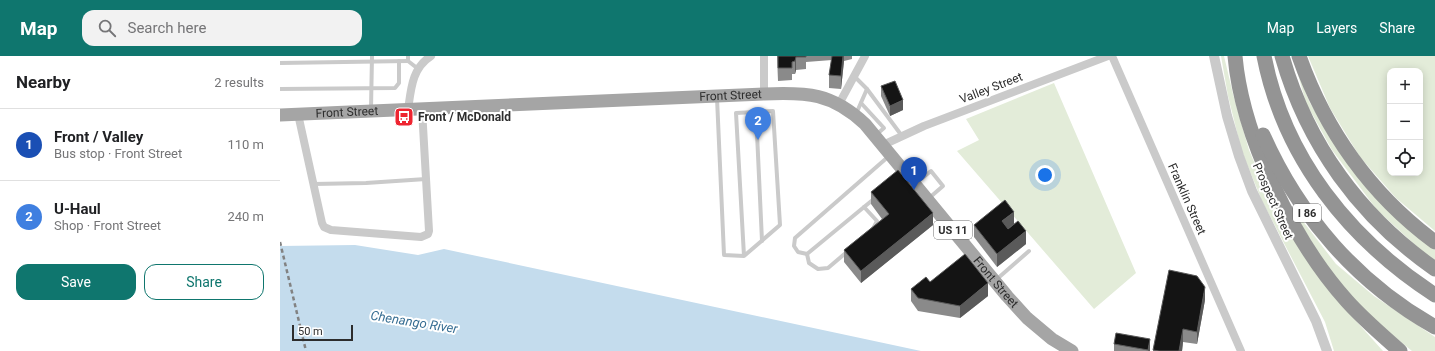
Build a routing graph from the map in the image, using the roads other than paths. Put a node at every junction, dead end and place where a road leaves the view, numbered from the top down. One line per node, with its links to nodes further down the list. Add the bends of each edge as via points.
1 (372, 56): 14 (lane)
2 (431, 56): 16 (street)
3 (764, 56): 21 (street)
4 (864, 56): 17 (street)
5 (1108, 56): 32 (street, Valley Street)
6 (1112, 56): 52 (street, Franklin Street)
7 (1214, 56): 53 (street, Prospect Street, via 1227,116 1252,191 1316,321)
8 (1237, 56): 50 (highway, I 86, via 1263,134 1283,177 1308,215 1359,272 1395,302); 54 (highway, via 1240,91 1256,142 1274,187 1296,228 1341,295)
9 (1264, 56): 49 (highway, via 1272,90 1286,126 1326,196 1374,249)
10 (1282, 56): 47 (highway, via 1310,130 1339,176 1387,232)
11 (1299, 56): 42 (highway, via 1322,111 1348,154 1394,206)
12 (408, 58): 13 (lane); 16 (lane)
13 (399, 61): 14 (lane); 19 (lane, via 399,84 394,88)
14 (372, 62): 15 (lane); 19 (lane)
15 (280, 63)
16 (417, 68): 26 (street)
17 (854, 76): 20 (lane); 23 (street)
18 (280, 89): 19 (lane)
19 (372, 89): 27 (lane)
20 (868, 89): 25 (lane); 31 (lane)
21 (764, 94): 22 (main road, Front Street / US 11); 23 (main road, Front Street / US 11, via 803,93)
22 (717, 96): 24 (main road, Front Street / US 11); 46 (lane, via 724,255)
23 (839, 104): 25 (main road, Front Street / US 11)
24 (422, 109): 26 (main road, Front Street / US 11); 34 (street)
25 (858, 109): 33 (main road, Front Street / US 11)
26 (408, 110): 27 (main road, Front Street / US 11)
27 (371, 111): 29 (main road, Front Street / US 11)
28 (756, 112): 41 (lane); 41 (lane, via 773,111 780,225); 46 (lane, via 736,113)
29 (298, 114): 30 (main road, Front Street / US 11); 36 (street)
30 (280, 115)
31 (891, 122): 32 (lane); 33 (lane)
32 (902, 136): 33 (street, Valley Street)
33 (883, 141): 35 (main road, Front Street / US 11, via 903,175); 45 (lane, via 795,238 794,246 798,252)
34 (426, 179): 36 (lane); 36 (street, via 429,231 422,237 331,230 324,227)
35 (915, 183): 38 (main road, Front Street / US 11); 38 (lane, via 931,171 942,186)
36 (314, 184)
37 (876, 197): 39 (lane)
38 (928, 199): 48 (main road, Front Street / US 11)
39 (864, 207): 40 (lane, via 876,221); 45 (lane)
40 (868, 234)
41 (762, 241): 46 (lane)
42 (1435, 242)
43 (851, 248): 45 (lane, via 828,268 818,268 809,263)
44 (1029, 251): 48 (lane)
45 (807, 254)
46 (744, 256)
47 (1435, 270)
48 (995, 281): 51 (main road, Front Street / US 11, via 1027,318 1052,339)
49 (1435, 295)
50 (1435, 327)
51 (1072, 351)
52 (1241, 351)
53 (1327, 351)
54 (1400, 351)

